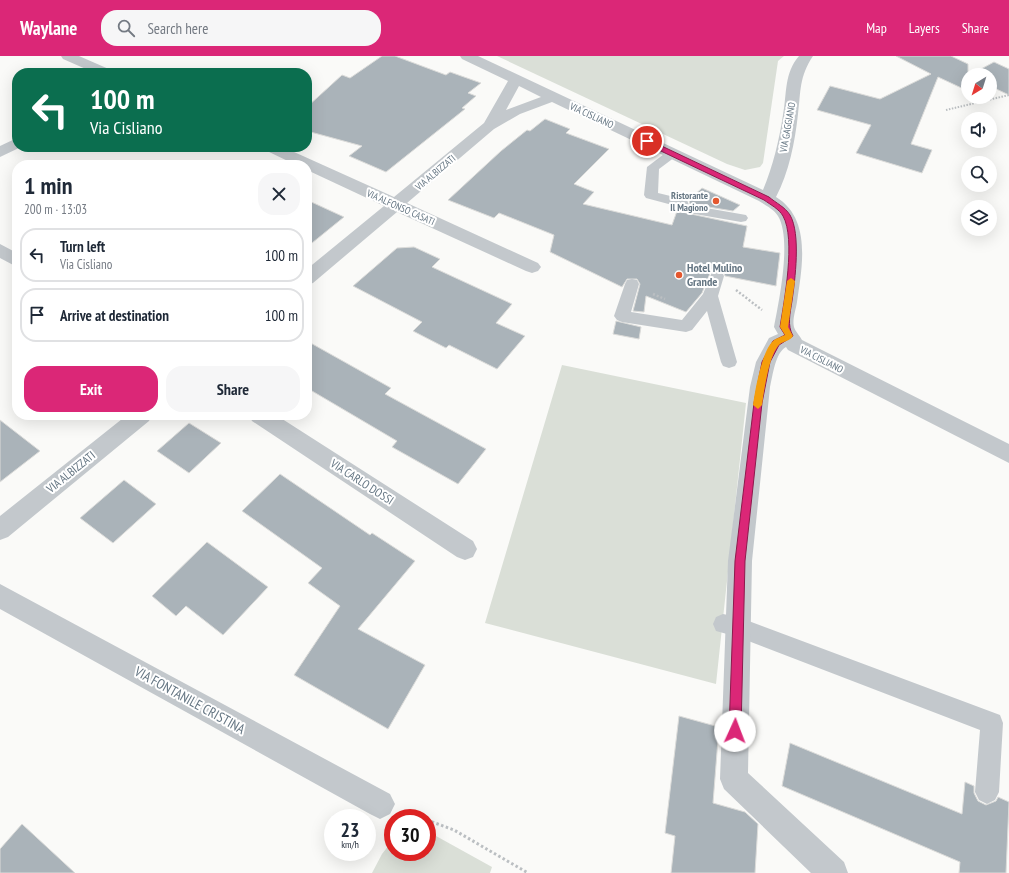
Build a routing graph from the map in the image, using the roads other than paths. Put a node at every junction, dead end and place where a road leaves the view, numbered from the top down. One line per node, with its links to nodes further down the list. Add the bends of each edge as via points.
1 (68, 56): 4 (street)
2 (468, 56): 5 (street, VIA CISLIANO)
3 (806, 56): 14 (street, VIA GAGGIANO, via 794,76 791,113 774,188)
4 (95, 68)
5 (516, 79): 6 (street, VIA CISLIANO); 7 (street, VIA ALBIZZATI)
6 (553, 97): 7 (street, VIA ALBIZZATI, via 515,112); 11 (street, VIA CISLIANO)
7 (489, 126): 15 (street, VIA ALBIZZATI)
8 (12, 146): 9 (street)
9 (0, 152)
10 (281, 152): 12 (street, VIA ALFONSO CASATI)
11 (673, 154): 14 (street, VIA CISLIANO); 16 (lane, via 653,167 651,195 682,203 683,208)
12 (299, 160)
13 (312, 166): 15 (street, VIA ALFONSO CASATI)
14 (767, 199): 24 (street, VIA CISLIANO, via 787,217 792,238 792,272 784,327)
15 (396, 204): 19 (street, VIA ALFONSO CASATI); 20 (street, VIA ALBIZZATI)
16 (741, 218)
17 (0, 250): 18 (street)
18 (12, 258)
19 (532, 267)
20 (312, 275)
21 (717, 276): 23 (lane)
22 (632, 284): 23 (lane, via 622,316 686,326)
23 (710, 296): 25 (lane)
24 (789, 336): 28 (street, VIA CISLIANO, via 803,349); 32 (street, via 776,343 766,362 760,388)
25 (728, 362)
26 (136, 420): 29 (street, VIA ALBIZZATI)
27 (267, 420): 30 (street, VIA CARLO DOSSI)
28 (1009, 454)
29 (0, 530)
30 (465, 549)
31 (0, 596): 34 (street, VIA FONTANILE CRISTINA)
32 (730, 625): 33 (lane, via 992,724); 35 (street, via 734,780)
33 (987, 792)
34 (380, 804)
35 (833, 873)

